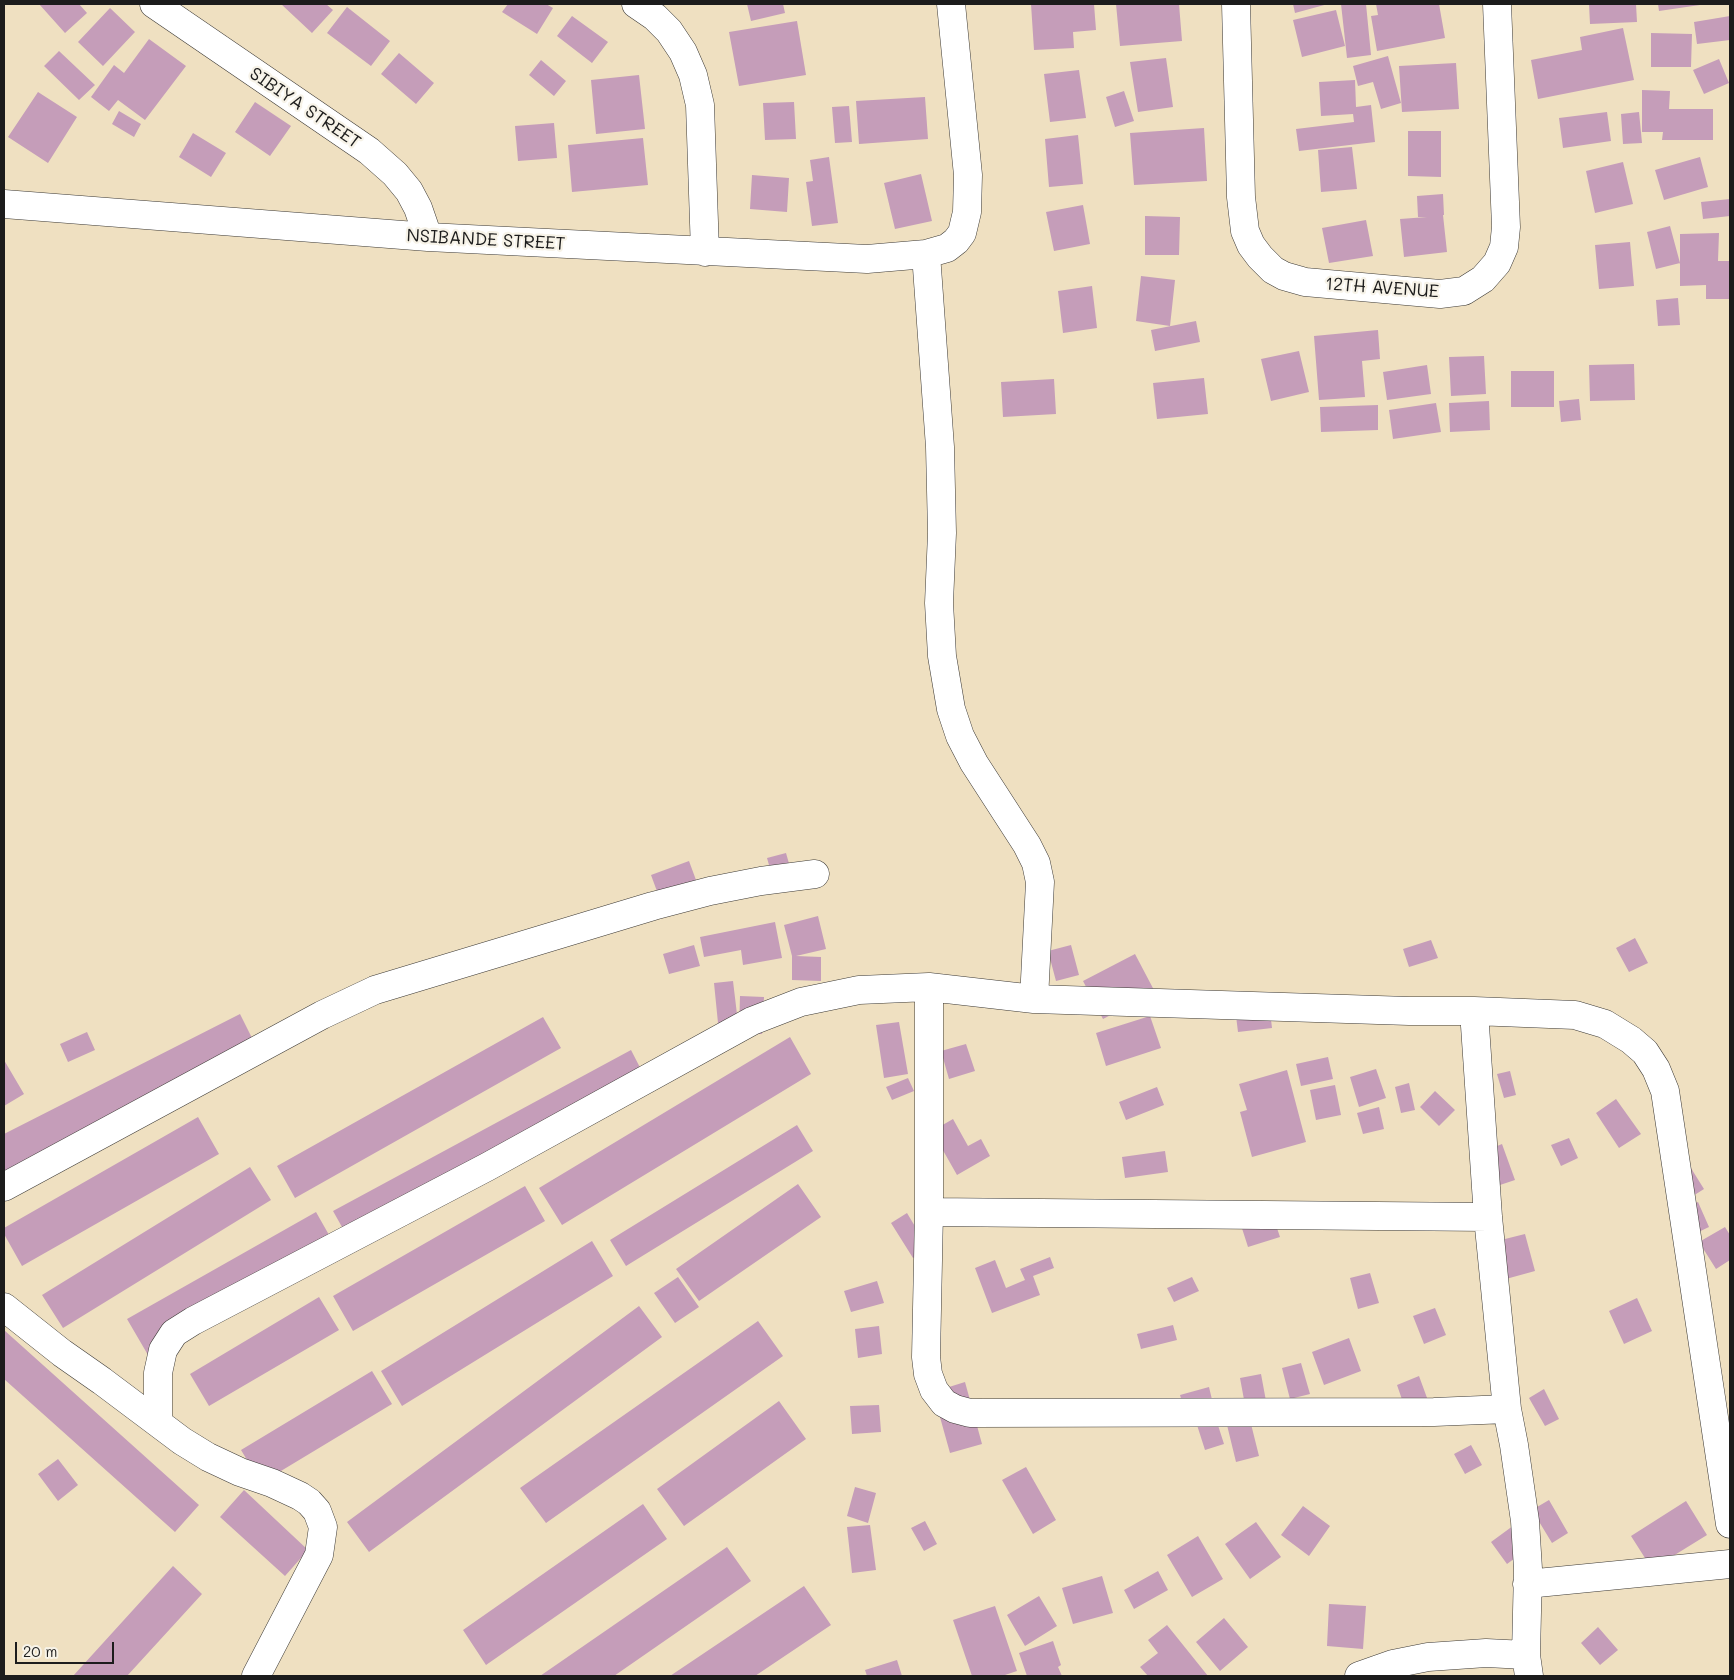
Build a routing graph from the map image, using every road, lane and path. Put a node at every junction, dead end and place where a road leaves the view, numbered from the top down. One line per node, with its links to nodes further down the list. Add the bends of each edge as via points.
1 (154, 4): 7 (street, SIBIYA STREET, via 382,162 409,191)
2 (636, 4): 8 (street, via 669,31 693,75 700,105)
3 (951, 4): 9 (street, NSIBANDE STREET, via 968,175 967,212 962,233 956,241 947,248)
4 (1236, 4): 5 (street, 12TH AVENUE, via 1241,198 1245,231 1260,258 1284,276 1305,282 1440,294 1464,291 1483,279 1497,264 1504,247 1506,227)
5 (1497, 4)
6 (4, 204): 7 (street, NSIBANDE STREET)
7 (428, 237): 8 (street, NSIBANDE STREET)
8 (705, 252): 9 (street, NSIBANDE STREET, via 867,258)
9 (926, 254): 12 (street, via 940,447 942,656 951,709 960,736 1036,863 1040,882)
10 (815, 874): 14 (street, via 710,891 653,906 375,990 322,1015)
11 (929, 987): 12 (street); 15 (street); 19 (street, via 859,990 831,995 802,1002 752,1022 487,1167 193,1321 174,1334 163,1350 158,1373)
12 (1034, 1000): 13 (street)
13 (1474, 1011): 16 (street); 20 (street, via 1575,1016 1605,1024 1645,1052 1656,1069 1665,1092)
14 (4, 1187)
15 (929, 1212): 16 (street); 18 (street, via 928,1374 944,1403 955,1409 970,1413)
16 (1488, 1217): 18 (street)
17 (4, 1307): 19 (street, via 62,1354)
18 (1507, 1410): 22 (street, via 1525,1522)
19 (158, 1423): 24 (street, via 208,1457 300,1496 309,1502 320,1518 323,1527 319,1554)
20 (1730, 1524)
21 (1730, 1564): 22 (street)
22 (1527, 1584): 23 (street)
23 (1527, 1665): 25 (street, via 1478,1653 1428,1657 1393,1664)
24 (256, 1676)
25 (1359, 1676)

